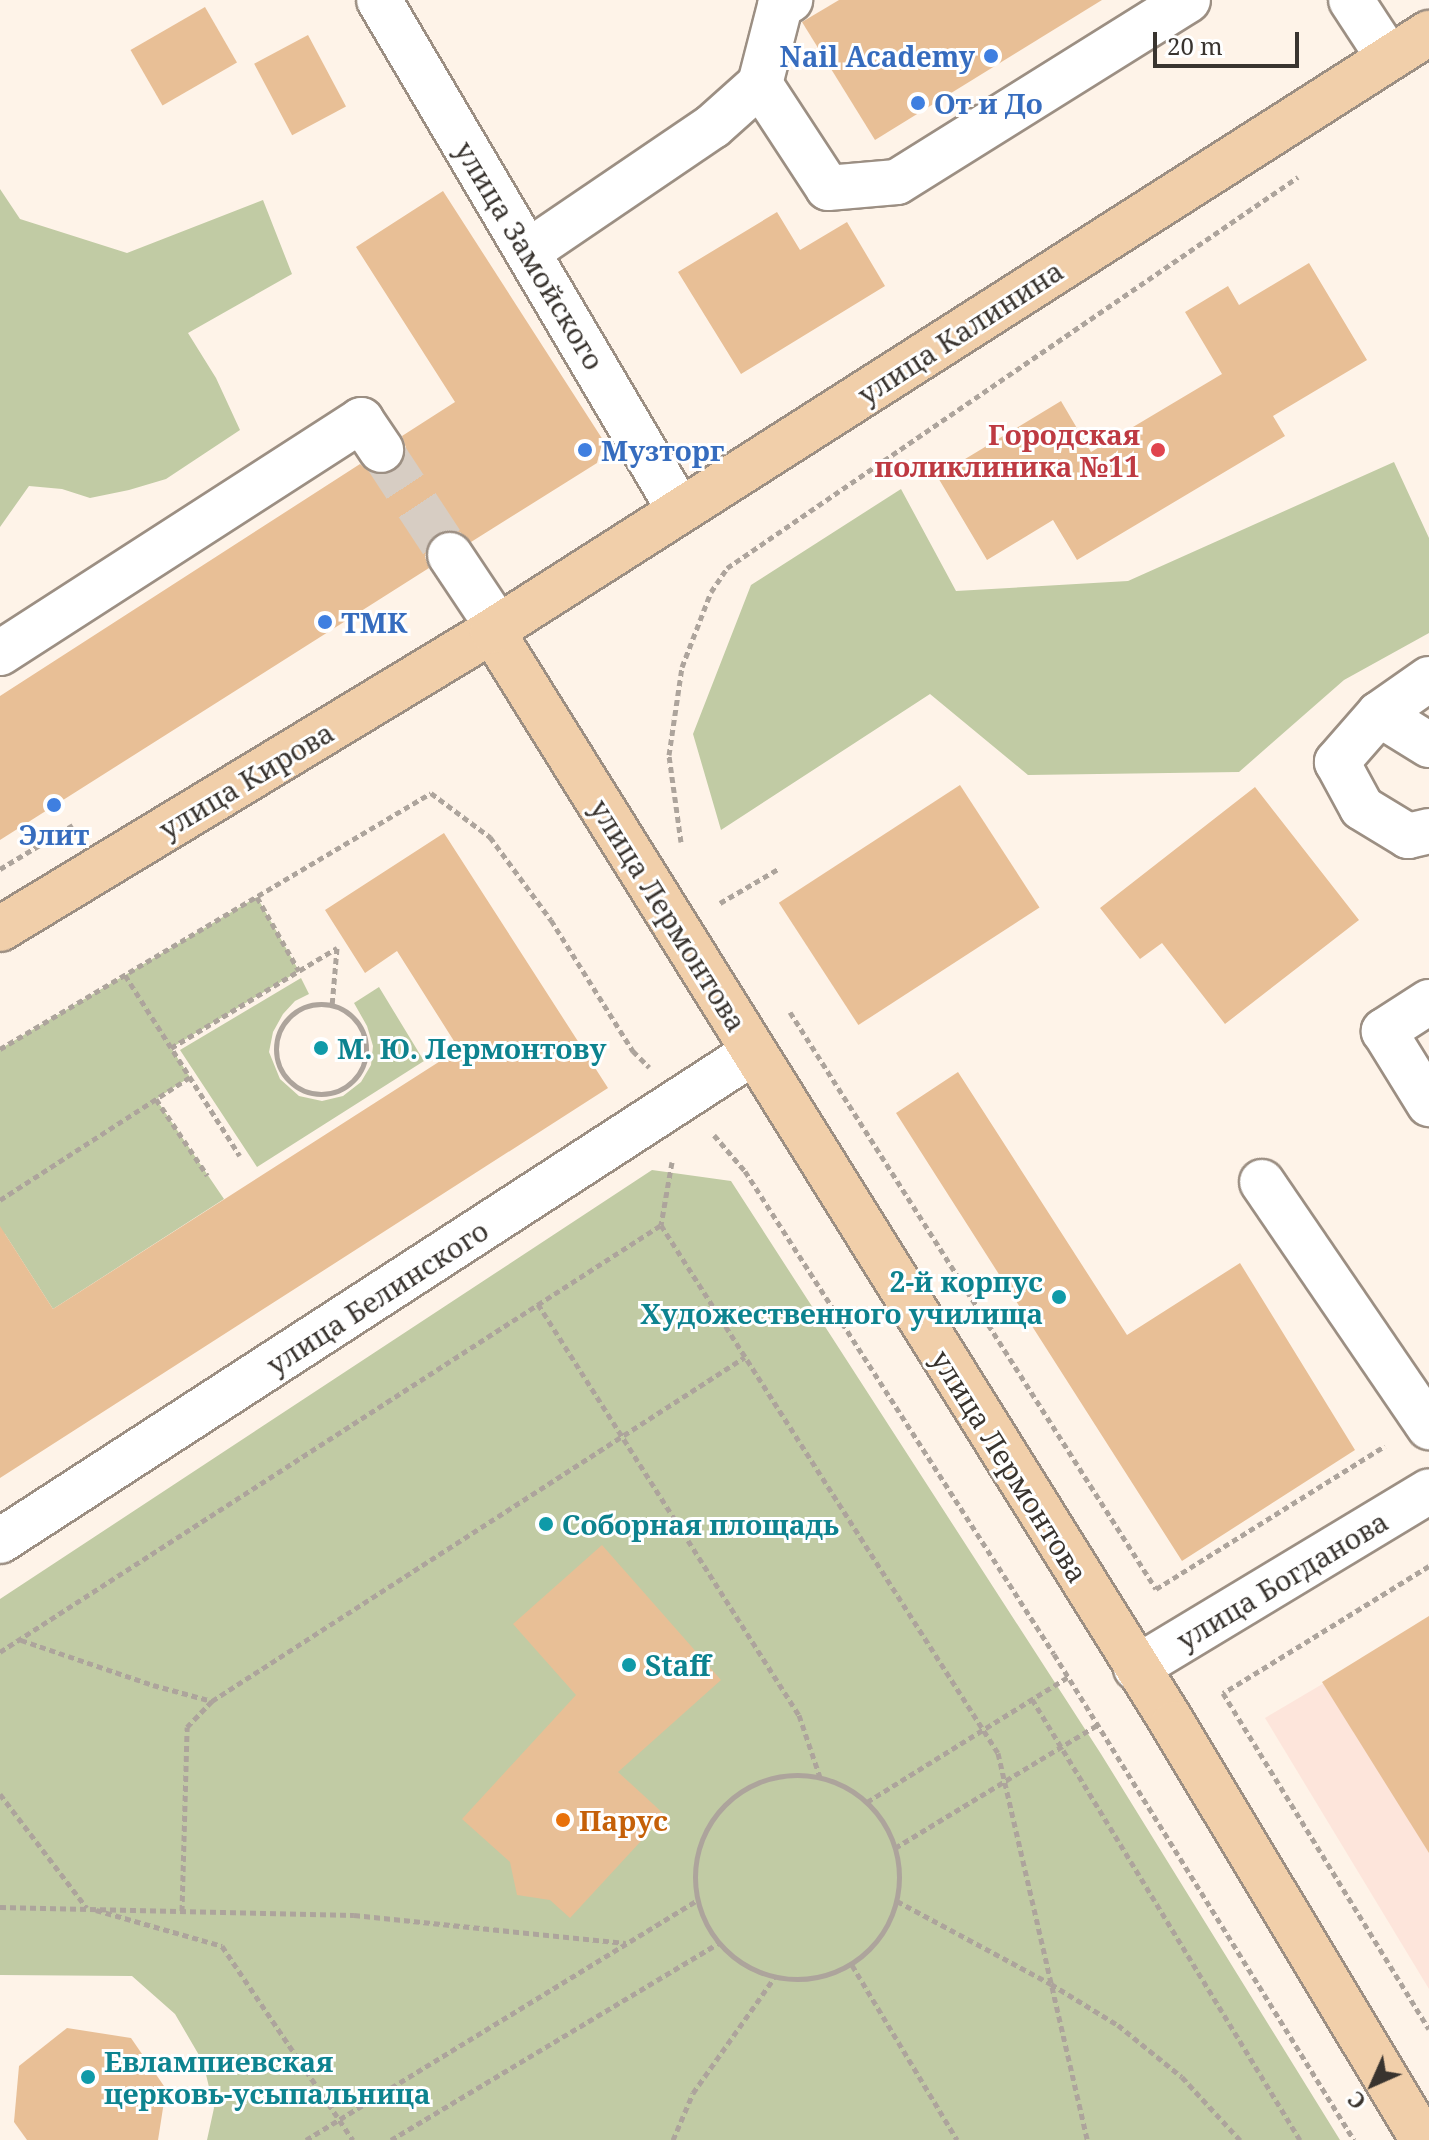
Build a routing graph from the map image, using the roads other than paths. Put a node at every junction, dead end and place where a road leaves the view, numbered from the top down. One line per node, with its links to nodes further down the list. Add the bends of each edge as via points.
1 (379, 0): 8 (street, улица Замойского)
2 (790, 0): 7 (street, via 780,6)
3 (1188, 0): 7 (street, via 897,182 828,188)
4 (1351, 0): 6 (street)
5 (1429, 33): 6 (main road, улица Калинина)
6 (1389, 58): 10 (main road, улица Калинина)
7 (760, 84): 8 (street, via 713,126)
8 (529, 251): 10 (street, улица Замойского)
9 (381, 450): 13 (street, via 361,420)
10 (680, 511): 12 (main road, улица Калинина)
11 (450, 555): 12 (street)
12 (495, 629): 18 (main road, улица Кирова); 20 (main road, улица Лермонтова)
13 (0, 653)
14 (1429, 679): 15 (street)
15 (1379, 714): 16 (street); 17 (street, via 1337,762 1362,808 1408,836)
16 (1429, 745)
17 (1429, 831)
18 (0, 929)
19 (1429, 1002): 21 (street, via 1384,1031)
20 (754, 1052): 25 (street, улица Белинского); 26 (main road, улица Лермонтова)
21 (1429, 1104)
22 (1262, 1182): 23 (street)
23 (1427, 1424)
24 (1429, 1491): 26 (street, улица Богданова)
25 (0, 1541)
26 (1136, 1668): 27 (main road, улица Лермонтова)
27 (1423, 2140)

